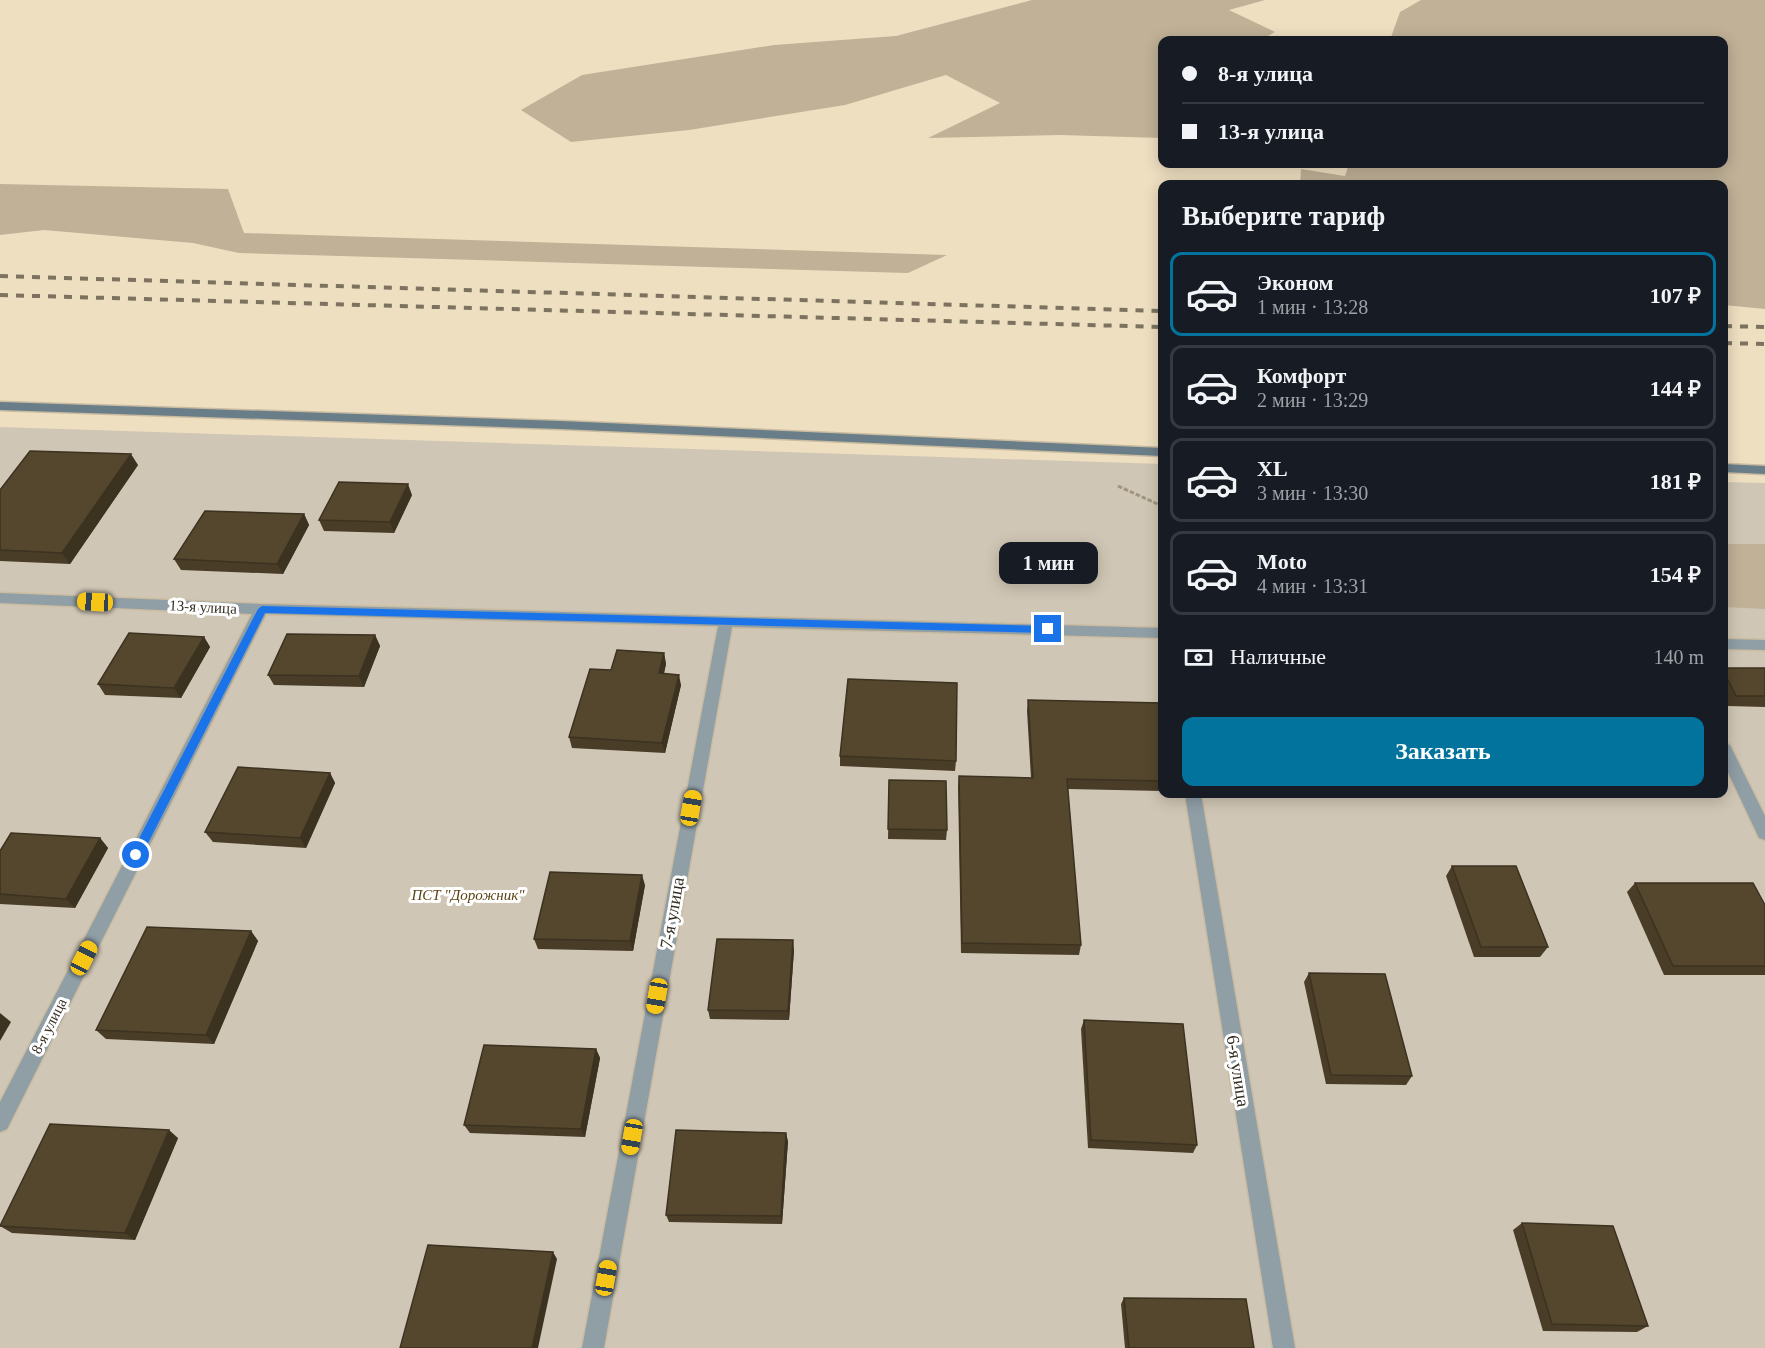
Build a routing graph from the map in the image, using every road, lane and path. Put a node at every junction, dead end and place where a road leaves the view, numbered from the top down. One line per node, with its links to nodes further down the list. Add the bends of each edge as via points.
1 (0, 406): 2 (street, via 561,425)
2 (1158, 452)
3 (1728, 468): 4 (street)
4 (1765, 470)
5 (0, 598): 6 (street, 13-я улица)
6 (262, 609): 7 (street, 13-я улица); 14 (street, 8-я улица)
7 (726, 620): 8 (street, 13-я улица); 15 (street, 7-я улица)
8 (1158, 633)
9 (1728, 644): 10 (street)
10 (1765, 645)
11 (1728, 757): 13 (street)
12 (1194, 798): 16 (street, 6-я улица)
13 (1765, 833)
14 (0, 1122)
15 (593, 1348)
16 (1284, 1348)

